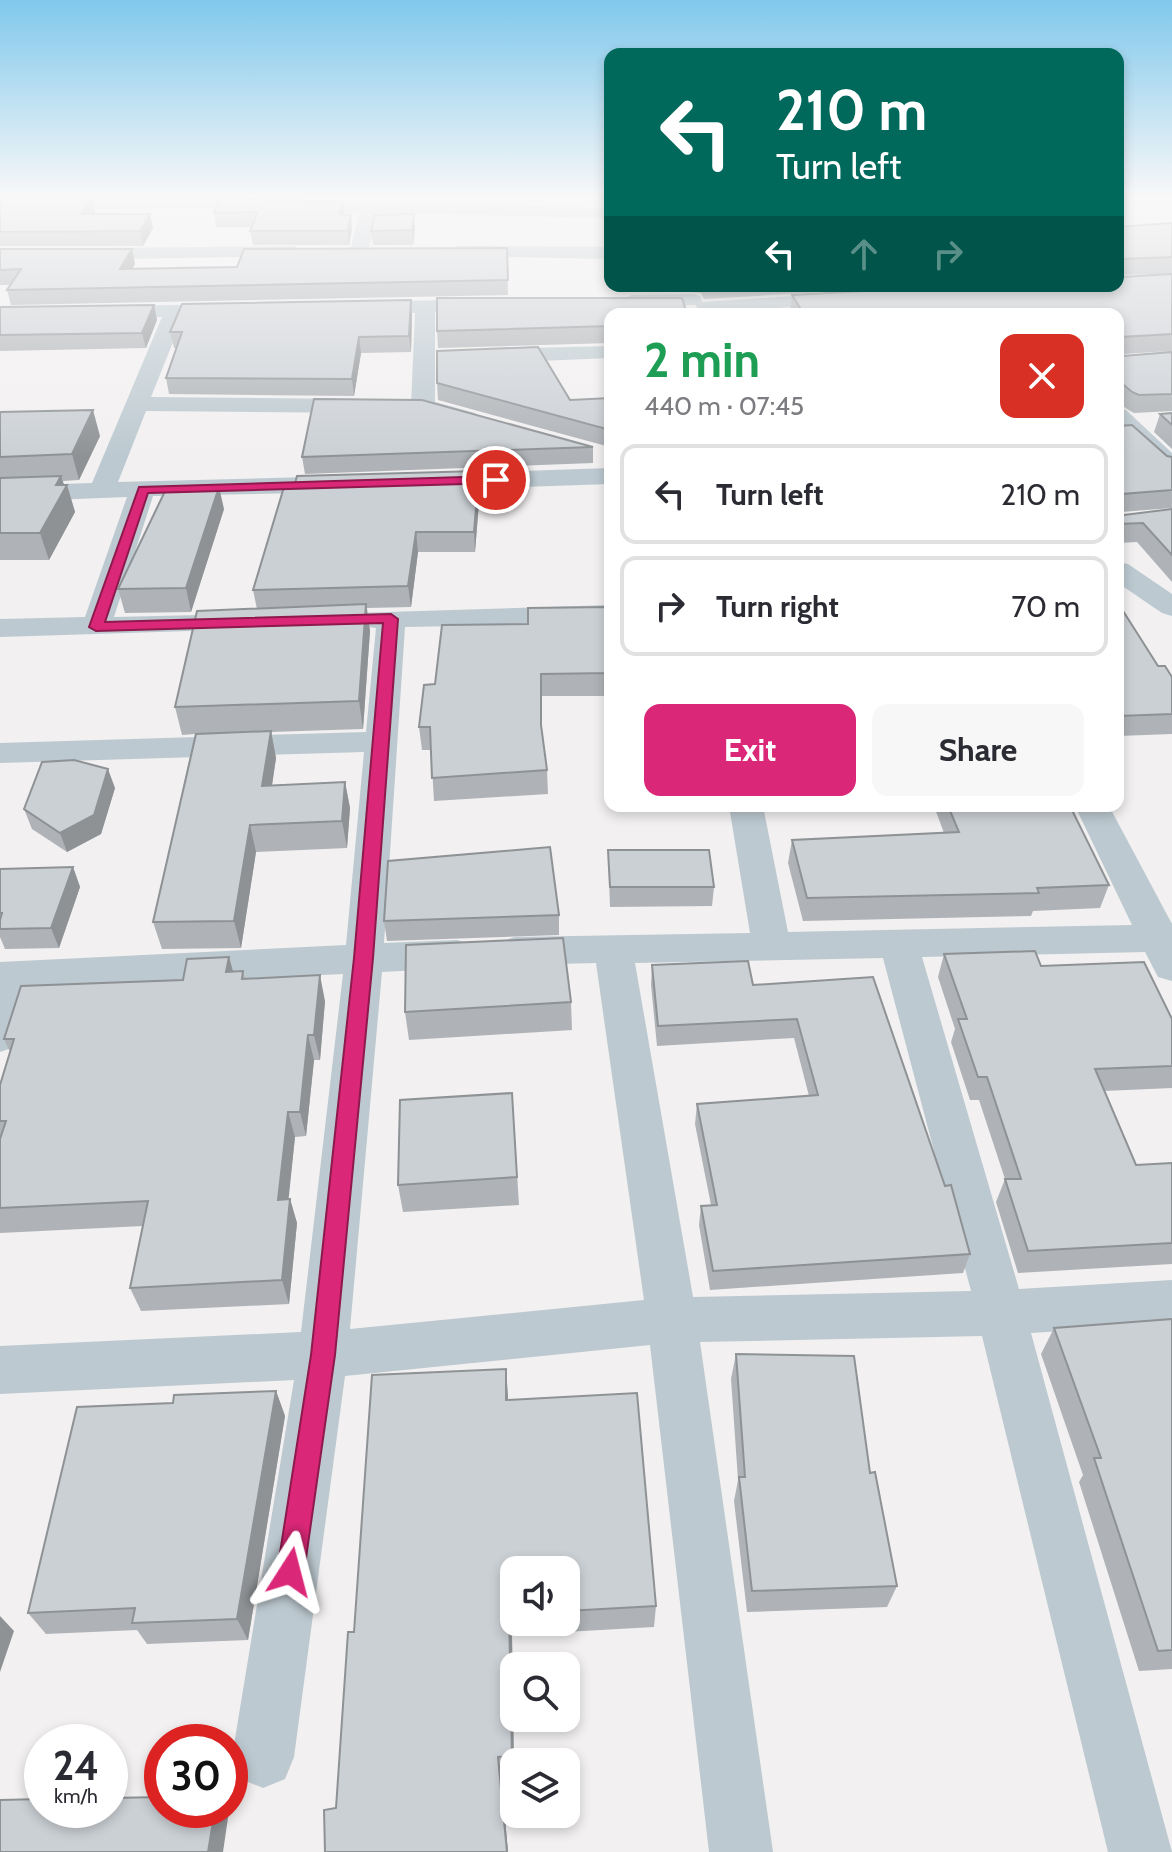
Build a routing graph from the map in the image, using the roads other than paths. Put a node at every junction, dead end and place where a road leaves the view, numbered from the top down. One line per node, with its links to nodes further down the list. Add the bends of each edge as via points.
1 (681, 292): 6 (street)
2 (865, 298): 6 (street)
3 (614, 302): 6 (street)
4 (504, 304): 5 (street)
5 (425, 306): 7 (street); 12 (street)
6 (705, 307)
7 (331, 308)
8 (253, 309): 9 (street)
9 (175, 311): 10 (street); 13 (street)
10 (0, 314)
11 (604, 352): 12 (street)
12 (424, 358): 14 (street)
13 (137, 404): 14 (street); 24 (street)
14 (408, 406): 18 (street)
15 (1124, 421): 16 (street)
16 (1157, 422)
17 (1124, 424): 19 (street)
18 (495, 426)
19 (1172, 467)
20 (604, 476): 22 (street)
21 (379, 483): 23 (street)
22 (410, 483)
23 (143, 489): 24 (street); 33 (street)
24 (102, 490): 25 (street)
25 (0, 494)
26 (1124, 574): 27 (street)
27 (1172, 608): 28 (street)
28 (1132, 609)
29 (604, 614): 30 (street)
30 (391, 619): 31 (street); 35 (street)
31 (344, 620)
32 (267, 622): 33 (street)
33 (96, 627): 34 (street)
34 (0, 628)
35 (383, 741): 36 (street); 43 (street)
36 (0, 753)
37 (747, 812): 39 (street)
38 (1095, 812): 42 (street)
39 (771, 944): 40 (street); 41 (street)
40 (899, 945): 42 (street); 47 (street)
41 (613, 947): 43 (street); 48 (street)
42 (1168, 948)
43 (364, 958): 44 (street); 49 (street)
44 (10, 976): 45 (street)
45 (0, 1036)
46 (1172, 1302): 47 (street)
47 (1001, 1313): 48 (street); 53 (street)
48 (672, 1320): 49 (street); 52 (street)
49 (323, 1355): 50 (street); 51 (street)
50 (0, 1370)
51 (263, 1757)
52 (741, 1852)
53 (1140, 1852)

